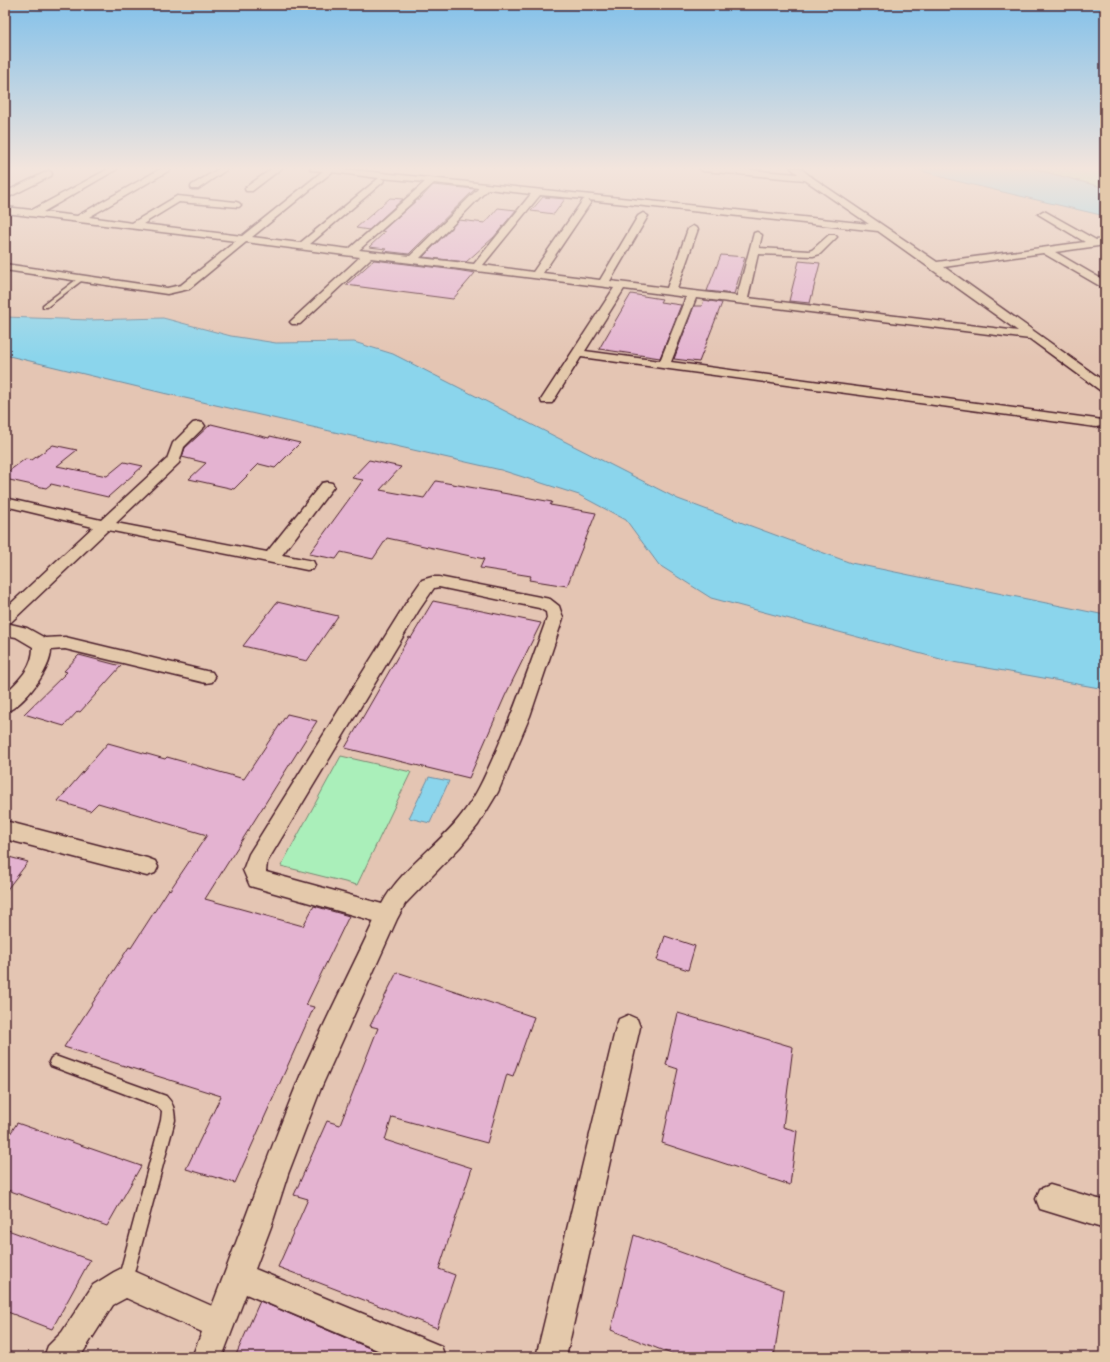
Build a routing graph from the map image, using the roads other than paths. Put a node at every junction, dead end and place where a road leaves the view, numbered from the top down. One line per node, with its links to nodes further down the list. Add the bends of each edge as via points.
1 (178, 232): 14 (street)
2 (254, 232): 14 (street)
3 (319, 232): 17 (street)
4 (374, 232): 20 (street)
5 (440, 232): 22 (street)
6 (505, 232): 25 (street)
7 (566, 232): 26 (street)
8 (634, 232): 28 (street)
9 (692, 232): 31 (street)
10 (887, 232): 23 (street)
11 (1074, 232): 16 (street)
12 (757, 235): 19 (street)
13 (832, 237): 19 (street, via 816,252 809,254)
14 (244, 240): 17 (street); 27 (street, via 185,287 175,290 166,291)
15 (1105, 242): 16 (street)
16 (1094, 243): 18 (street)
17 (301, 247): 20 (street)
18 (1045, 250): 23 (street); 30 (street)
19 (753, 251): 33 (street)
20 (350, 253): 21 (street)
21 (368, 255): 22 (street); 35 (street)
22 (412, 260): 25 (street)
23 (936, 264): 36 (street)
24 (5, 267): 27 (street)
25 (476, 268): 26 (street)
26 (536, 275): 28 (street)
27 (82, 278): 34 (lane)
28 (603, 284): 29 (street)
29 (621, 286): 31 (street); 37 (street)
30 (1105, 286)
31 (670, 292): 32 (street)
32 (692, 295): 33 (street); 38 (street)
33 (742, 300): 36 (street)
34 (45, 306)
35 (296, 322)
36 (1034, 336): 39 (street)
37 (577, 353): 38 (street); 40 (street)
38 (664, 364): 41 (street)
39 (1105, 388)
40 (547, 400)
41 (1096, 423)
42 (198, 426): 45 (street, via 178,446 174,460)
43 (327, 486): 46 (street)
44 (5, 502): 45 (street)
45 (104, 525): 46 (street); 48 (street)
46 (272, 557): 47 (street)
47 (307, 565)
48 (5, 618)
49 (5, 629): 50 (street, via 22,632)
50 (42, 644): 51 (street, via 65,643); 52 (street, via 42,657 32,677)
51 (206, 677)
52 (5, 705)
53 (5, 830): 54 (street)
54 (147, 867)
55 (388, 915): 55 (street, via 397,897 471,819 492,786 521,716 555,618 554,609 544,603 439,582 428,584 257,860 254,870 258,879); 60 (street, via 311,1082 274,1174)
56 (628, 1027): 66 (street)
57 (55, 1062): 61 (lane, via 162,1101 168,1108 168,1120)
58 (1050, 1199): 59 (street)
59 (1105, 1215)
60 (238, 1276): 62 (street); 65 (street)
61 (124, 1282): 62 (street); 63 (street, via 103,1294 72,1342)
62 (220, 1325): 64 (street)
63 (59, 1357)
64 (207, 1357)
65 (430, 1357)
66 (551, 1357)

